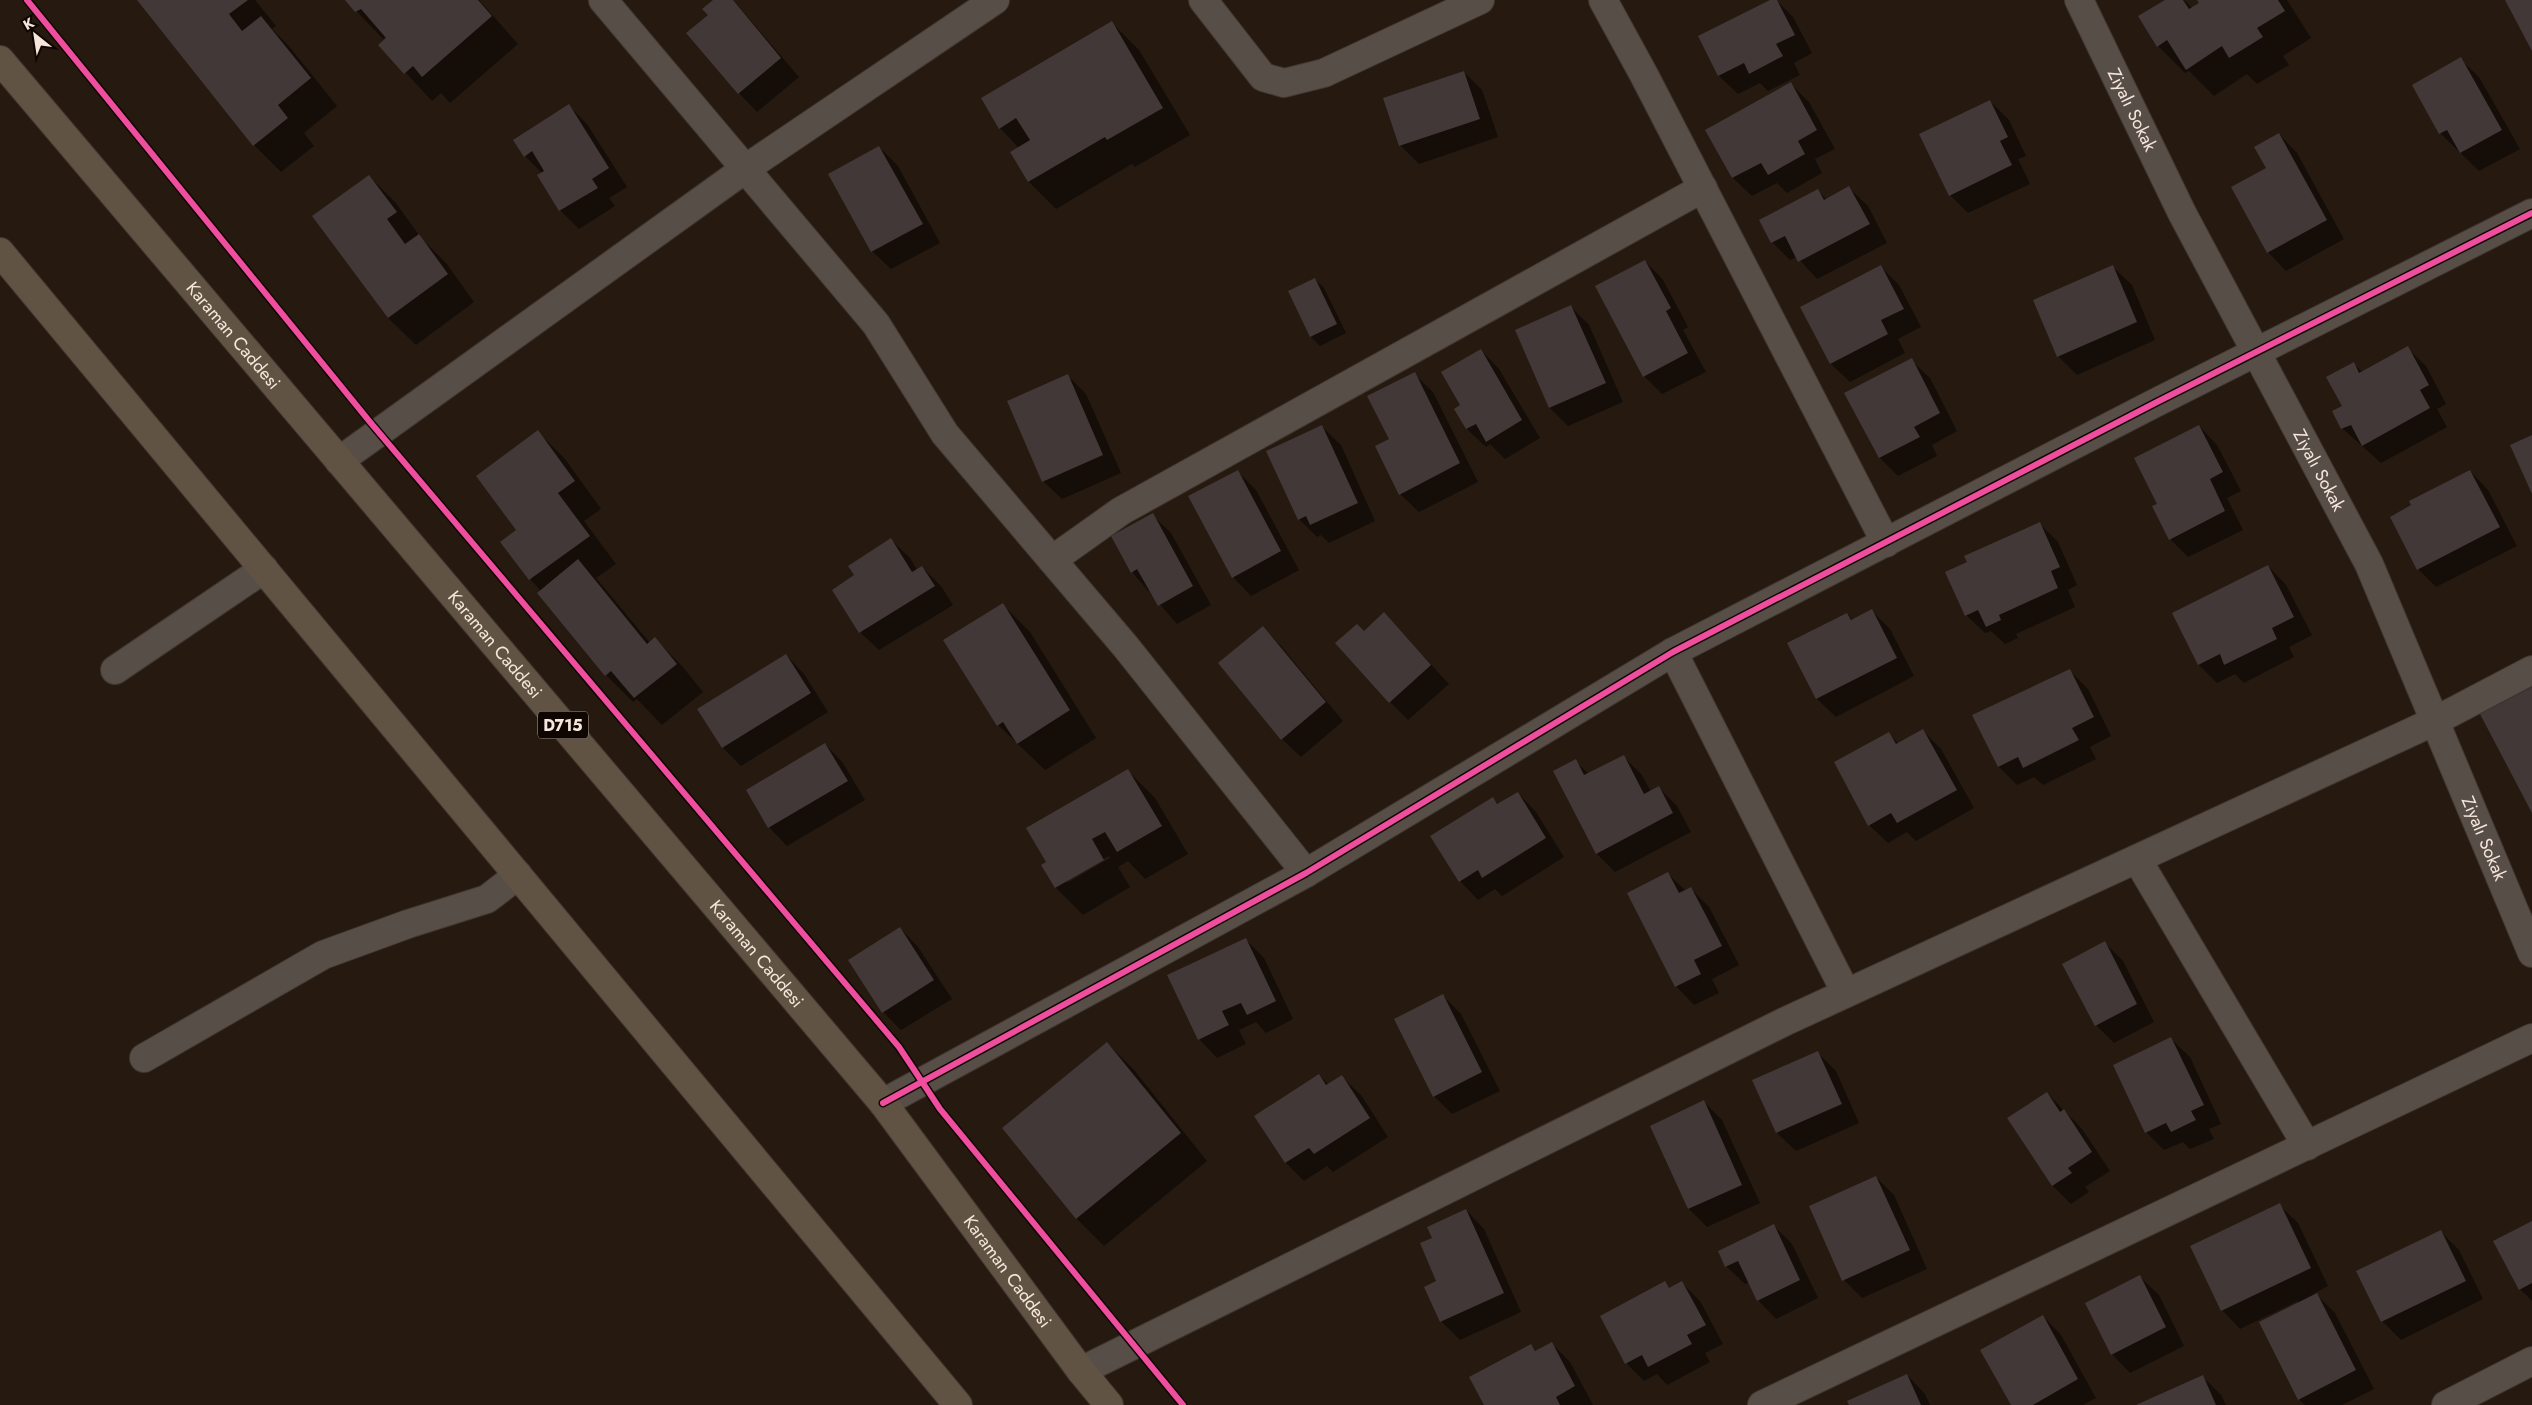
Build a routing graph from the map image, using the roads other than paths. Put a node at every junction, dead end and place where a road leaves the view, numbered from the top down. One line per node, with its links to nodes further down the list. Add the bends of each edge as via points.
1 (603, 0): 8 (street)
2 (995, 0): 8 (street)
3 (1203, 0): 4 (street, via 1263,77 1284,83 1324,73)
4 (1480, 0)
5 (1602, 0): 9 (street)
6 (2079, 0): 12 (street, Ziyalı Sokak, via 2182,213)
7 (0, 60): 13 (highway, Karaman Caddesi / D715)
8 (745, 169): 13 (street); 15 (street, via 876,324 945,434)
9 (1702, 188): 14 (street); 15 (street, via 1121,511)
10 (2532, 213): 12 (street)
11 (0, 252): 16 (highway)
12 (2257, 352): 14 (street); 20 (street, Ziyalı Sokak, via 2369,564)
13 (339, 461): 28 (highway, Karaman Caddesi / D715)
14 (1886, 543): 17 (street)
15 (1052, 560): 22 (street, via 1126,647)
16 (264, 569): 18 (street); 23 (highway)
17 (1673, 652): 22 (street); 25 (street)
18 (115, 670)
19 (2532, 670): 20 (street)
20 (2435, 722): 21 (street); 24 (street, Ziyalı Sokak)
21 (2137, 859): 25 (street); 29 (street)
22 (1306, 873): 28 (street)
23 (518, 875): 27 (street, via 487,899 323,955); 32 (highway)
24 (2532, 953)
25 (1846, 993): 31 (street)
26 (2532, 1038): 29 (street)
27 (144, 1058)
28 (883, 1103): 31 (highway, Karaman Caddesi / D715)
29 (2307, 1146): 34 (street)
30 (2532, 1361): 35 (street)
31 (1081, 1372): 33 (highway, Karaman Caddesi / D715)
32 (958, 1405)
33 (1108, 1405)
34 (1762, 1405)
35 (2446, 1405)

